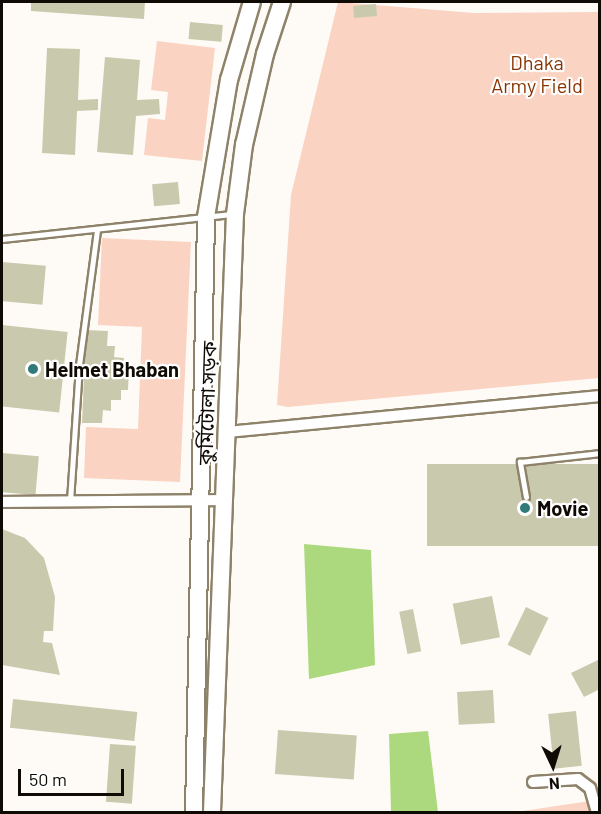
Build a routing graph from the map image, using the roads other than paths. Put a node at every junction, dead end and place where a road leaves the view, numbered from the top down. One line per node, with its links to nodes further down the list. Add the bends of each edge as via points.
1 (252, 2): 4 (main road, কুর্মিটোলা সড়ক, via 229,80)
2 (282, 2): 3 (main road, কুর্মিটোলা সড়ক, via 265,54 244,145)
3 (235, 214): 4 (lane); 8 (main road, কুর্মিটোলা সড়ক)
4 (206, 217): 5 (lane); 11 (main road, কুর্মিটোলা সড়ক)
5 (97, 230): 6 (lane); 13 (lane, via 79,365)
6 (2, 239)
7 (600, 396): 8 (street)
8 (228, 432): 12 (main road, কুর্মিটোলা সড়ক)
9 (600, 453): 10 (lane, via 520,462)
10 (526, 497)
11 (199, 500): 12 (street); 13 (street); 16 (main road, কুর্মিটোলা সড়ক)
12 (224, 500): 17 (main road, কুর্মিটোলা সড়ক)
13 (70, 501): 14 (street)
14 (2, 502)
15 (533, 782): 18 (street, via 578,779 590,788)
16 (194, 813)
17 (212, 813)
18 (597, 813)

